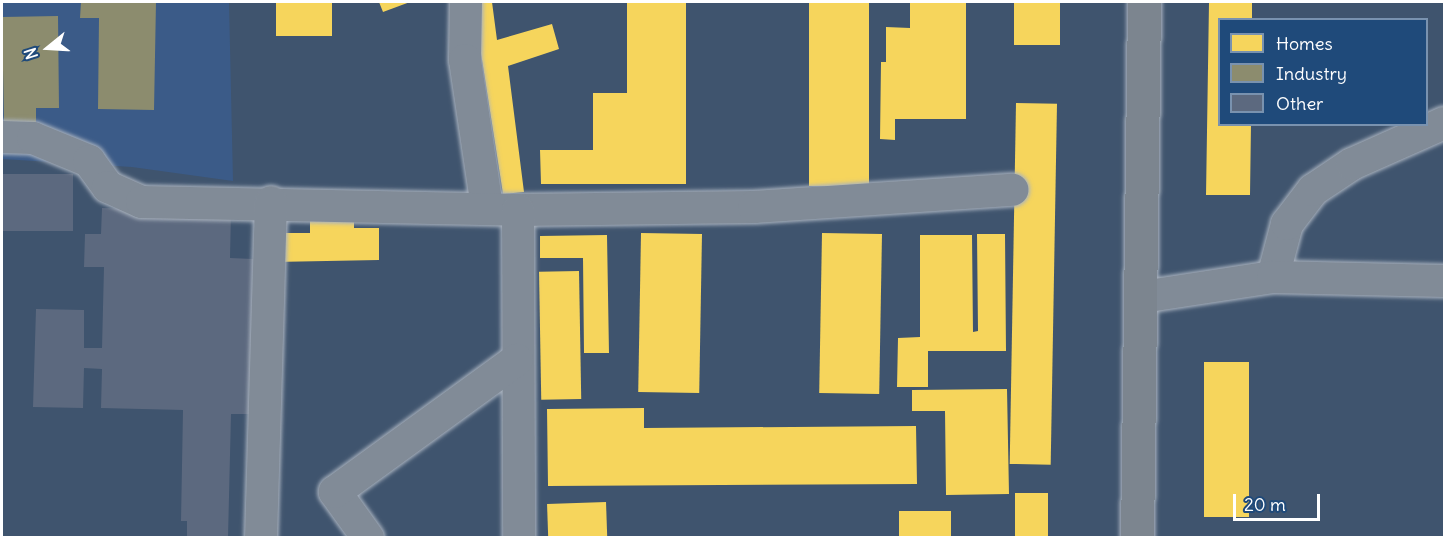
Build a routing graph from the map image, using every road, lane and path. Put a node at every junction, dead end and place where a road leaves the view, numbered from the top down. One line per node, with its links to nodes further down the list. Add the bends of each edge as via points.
1 (466, 2): 7 (street, via 465,60)
2 (1144, 2): 11 (highway)
3 (1444, 123): 9 (street, via 1353,164 1313,190 1287,224)
4 (2, 137): 6 (street, via 33,138 89,161 108,187 142,202)
5 (1012, 190): 8 (street, via 754,207)
6 (271, 202): 7 (street); 13 (street)
7 (488, 208): 8 (street)
8 (518, 210): 12 (street)
9 (1273, 278): 10 (street); 11 (street)
10 (1444, 281)
11 (1142, 297): 16 (highway)
12 (517, 360): 14 (street, via 335,492); 15 (street)
13 (261, 537)
14 (368, 537)
15 (519, 537)
16 (1137, 537)

